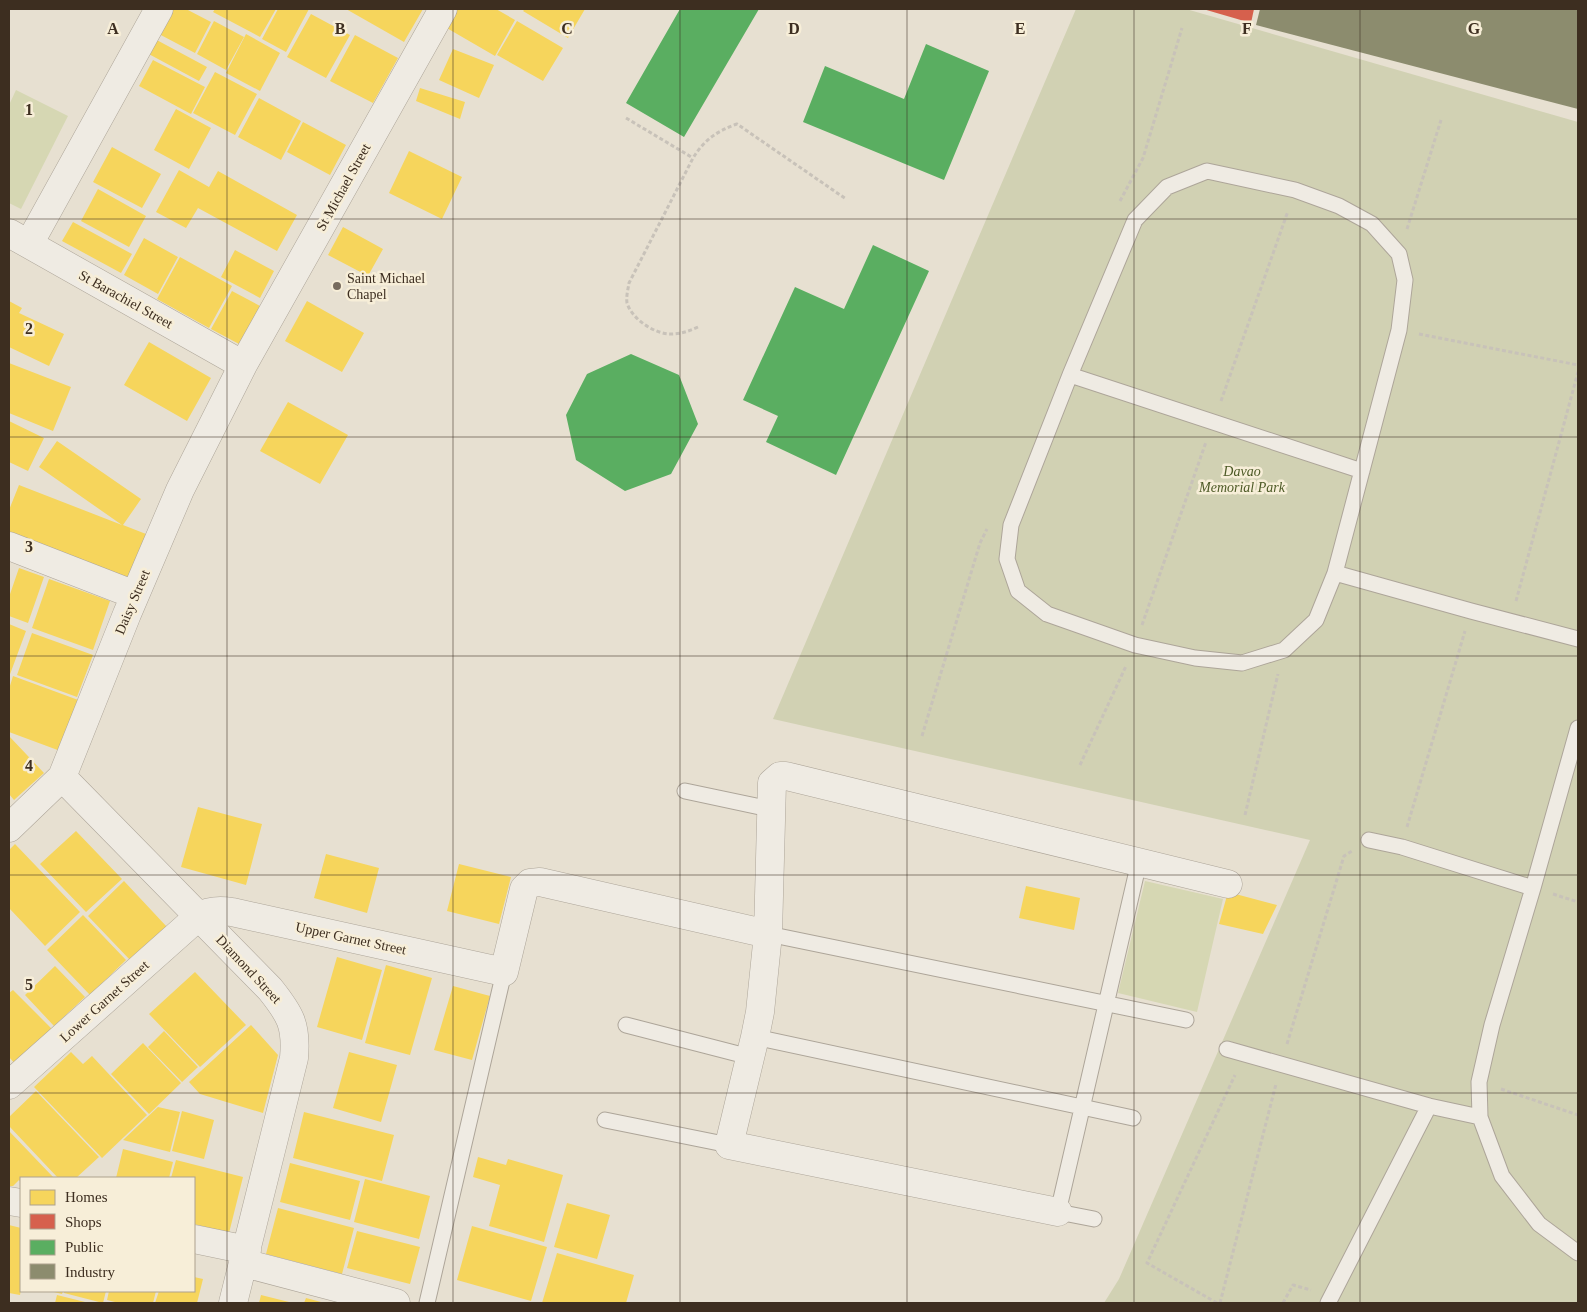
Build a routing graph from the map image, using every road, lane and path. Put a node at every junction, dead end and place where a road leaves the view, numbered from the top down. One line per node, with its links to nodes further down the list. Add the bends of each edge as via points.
1 (159, 9): 8 (street)
2 (443, 9): 12 (street, St Michael Street)
3 (626, 118): 5 (path)
4 (1442, 120): 9 (path)
5 (693, 158): 7 (path, via 710,137 738,124); 10 (path, via 628,283 627,302 636,318 669,334)
6 (1296, 190): 9 (lane, via 1339,206 1372,224); 15 (lane, via 1207,171 1167,187 1135,220); 16 (path)
7 (846, 199)
8 (19, 239): 12 (street, St Barachiel Street)
9 (1399, 254): 11 (lane, via 1404,280)
10 (698, 327)
11 (1400, 330): 13 (path); 17 (lane)
12 (243, 365): 20 (street, Daisy Street, via 180,490)
13 (1578, 365)
14 (1578, 372): 22 (path)
15 (1070, 375): 16 (lane); 24 (lane, via 1011,525 1008,559 1018,591 1047,614)
16 (1213, 423): 17 (lane); 24 (path)
17 (1362, 471): 19 (lane)
18 (9, 546): 20 (street)
19 (1335, 573): 21 (lane); 25 (lane, via 1316,620)
20 (135, 595): 28 (street, Daisy Street)
21 (1471, 611): 22 (lane); 34 (path)
22 (1510, 621): 23 (lane)
23 (1578, 639)
24 (1135, 645): 25 (lane, via 1195,658 1242,663); 27 (path)
25 (1284, 650): 31 (path)
26 (1578, 728): 37 (lane)
27 (1080, 765)
28 (62, 776): 32 (street, Daisy Street); 38 (street, Diamond Street)
29 (685, 791): 30 (lane)
30 (770, 809): 35 (street, via 772,783 780,776 786,776); 39 (street)
31 (1246, 815)
32 (9, 828)
33 (1369, 840): 34 (lane)
34 (1402, 847): 37 (lane)
35 (1139, 862): 36 (street); 41 (lane)
36 (1228, 884)
37 (1533, 888): 47 (lane, via 1492,1025)
38 (199, 916): 40 (street, Upper Garnet Street, via 215,910 232,912); 48 (street, Lower Garnet Street); 60 (street, Diamond Street, via 275,995 292,1022 296,1041)
39 (768, 934): 40 (street, via 540,882 530,883 524,889); 41 (lane); 44 (street)
40 (504, 972): 63 (lane)
41 (1107, 1004): 42 (lane); 50 (lane)
42 (1186, 1020)
43 (626, 1025): 44 (lane)
44 (753, 1047): 50 (lane); 55 (street)
45 (1227, 1049): 46 (lane)
46 (1245, 1054): 49 (lane); 64 (path, via 1146,1262)
47 (1480, 1082): 51 (path); 53 (lane)
48 (9, 1085)
49 (1429, 1106): 53 (lane); 65 (lane)
50 (1082, 1107): 52 (lane); 56 (lane)
51 (1578, 1115)
52 (1133, 1118)
53 (1480, 1118): 59 (lane, via 1502,1176 1539,1224)
54 (605, 1120): 55 (lane)
55 (729, 1145): 56 (street)
56 (1058, 1212): 57 (lane)
57 (1094, 1218)
58 (195, 1239): 60 (street)
59 (1578, 1253)
60 (245, 1257): 61 (street, Diamond Street); 62 (street)
61 (233, 1303)
62 (396, 1303)
63 (427, 1303)
64 (1217, 1303)
65 (1328, 1303)

